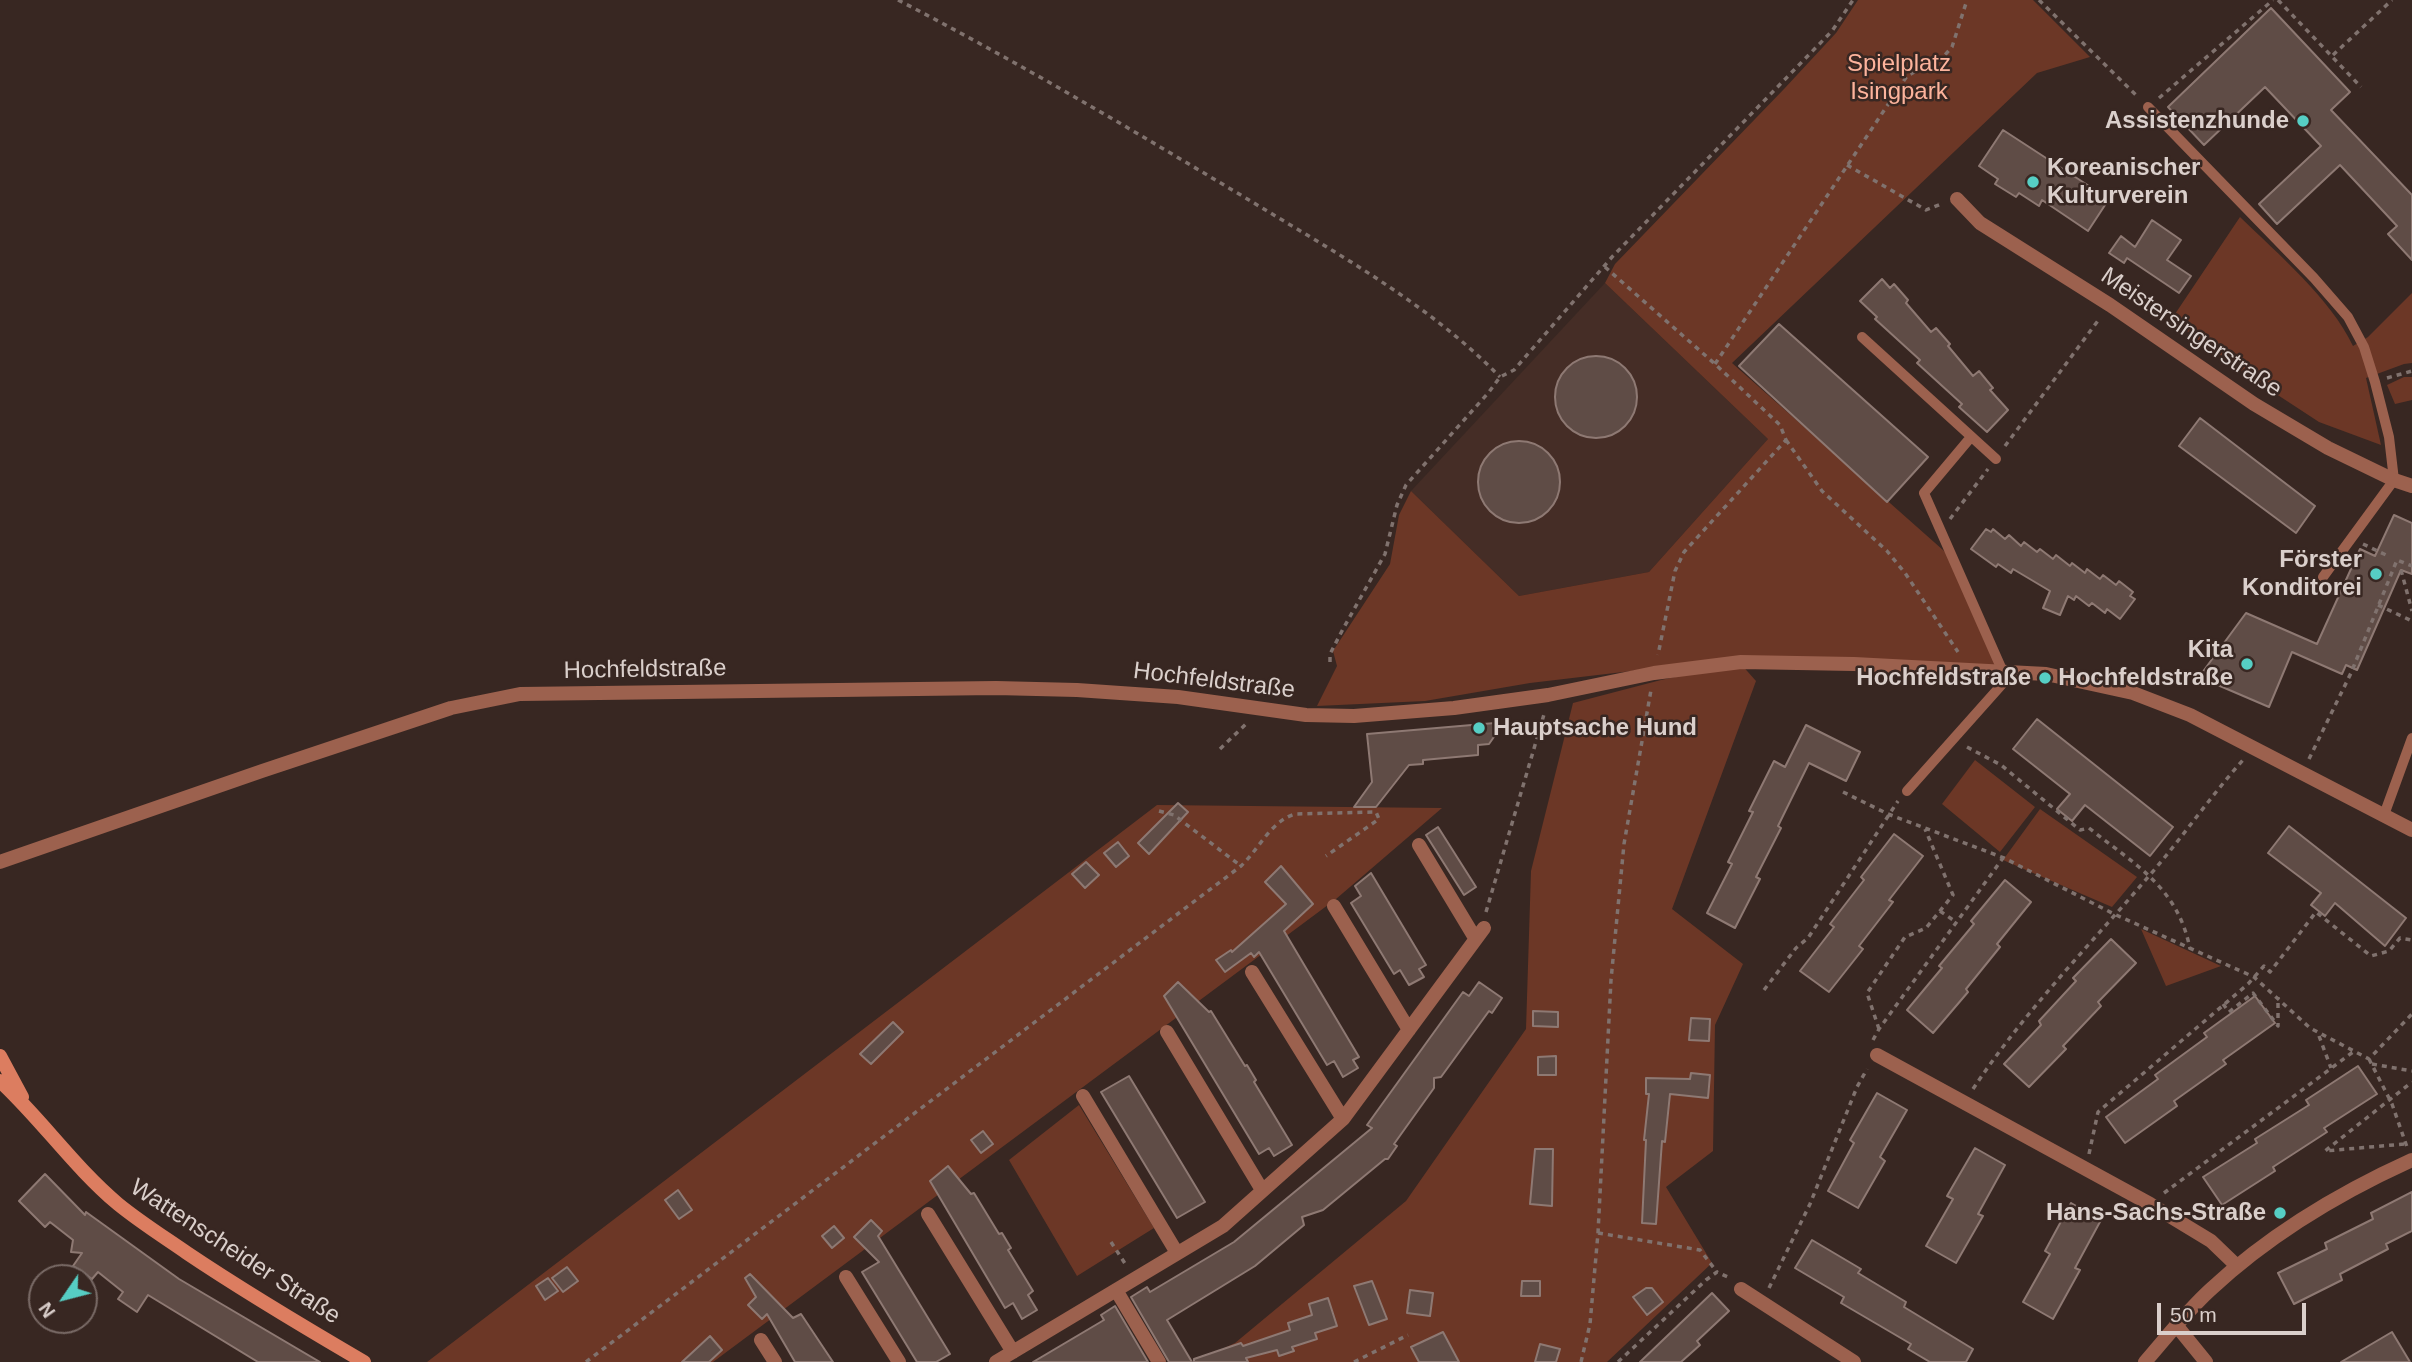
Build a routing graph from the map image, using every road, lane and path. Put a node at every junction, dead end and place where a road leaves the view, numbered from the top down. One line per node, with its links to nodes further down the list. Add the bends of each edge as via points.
1 (898, 0): 17 (path, via 1070,95 1323,246 1448,328)
2 (1853, 0): 12 (path, via 1832,31)
3 (1967, 0): 10 (path, via 1952,47 1907,76)
4 (2039, 0): 9 (path)
5 (2275, 0): 7 (path); 9 (path)
6 (2392, 0): 7 (path)
7 (2333, 55): 8 (path)
8 (2361, 87)
9 (2148, 107): 18 (lane, via 2348,317)
10 (1847, 165): 11 (path, via 1926,210); 15 (path)
11 (1957, 199): 13 (street, Meistersingerstraße, via 1980,223)
12 (1605, 267): 15 (path); 17 (path, via 1514,370)
13 (2110, 305): 21 (path); 22 (street, Meistersingerstraße, via 2254,404)
14 (1862, 337): 19 (lane)
15 (1715, 364): 20 (path, via 1780,425)
16 (2412, 371): 18 (path)
17 (1500, 377): 33 (path, via 1406,485 1385,554 1330,654)
18 (2375, 382): 22 (lane)
19 (1971, 437): 21 (lane); 24 (lane, via 1924,494)
20 (1786, 440): 34 (path, via 1822,491 1905,573); 36 (path, via 1684,552 1675,571)
21 (1996, 459): 24 (path)
22 (2394, 480): 23 (street, Meistersingerstraße); 25 (lane)
23 (2412, 486)
24 (1941, 531): 35 (lane)
25 (2353, 537): 26 (path); 29 (lane)
26 (2386, 555)
27 (2412, 566): 30 (path, via 2397,560)
28 (2401, 570): 31 (path)
29 (2323, 578)
30 (2378, 605): 32 (path); 41 (path)
31 (2412, 611)
32 (2412, 621)
33 (1330, 662)
34 (1970, 670): 35 (street, Hochfeldstraße); 36 (street, Hochfeldstraße, via 1754,662)
35 (2008, 672): 40 (lane); 43 (street, Hochfeldstraße, via 2046,674 2133,693 2190,715)
36 (1654, 673): 37 (street, Hochfeldstraße); 92 (path, via 1624,844 1611,980)
37 (1548, 695): 38 (street, Hochfeldstraße, via 1354,716); 61 (path)
38 (1262, 709): 42 (path); 54 (street, Hochfeldstraße, via 1178,697 996,688 520,694 451,708)
39 (2412, 738): 48 (lane)
40 (1952, 740): 44 (lane); 56 (path, via 2001,765 2080,830 2089,828)
41 (2318, 743)
42 (1220, 748)
43 (2254, 748): 48 (street, Hochfeldstraße); 56 (path)
44 (1907, 791)
45 (1843, 792): 47 (path)
46 (1159, 811): 55 (path, via 1174,815)
47 (1888, 814): 49 (path); 66 (path, via 1808,938)
48 (2384, 816): 50 (street, Hochfeldstraße)
49 (1925, 829): 53 (path); 58 (path, via 1953,895)
50 (2412, 830)
51 (1419, 845): 61 (street)
52 (1326, 856): 55 (path, via 1379,819 1376,812 1286,817)
53 (2004, 858): 59 (path); 60 (path)
54 (0, 862)
55 (1241, 866): 107 (path)
56 (2149, 876): 59 (path); 63 (path, via 2180,914)
57 (1334, 906): 71 (street)
58 (1940, 911): 60 (path); 70 (path, via 1926,928 1905,937 1867,993)
59 (2114, 914): 63 (path); 84 (path, via 1996,1056)
60 (1956, 922): 70 (path)
61 (1479, 933): 71 (street)
62 (2412, 940): 65 (path, via 2400,937 2389,951 2371,956 2316,912 2270,972 2264,966)
63 (2190, 949): 65 (path)
64 (1252, 972): 86 (street)
65 (2254, 977): 67 (path); 68 (path)
66 (1764, 990)
67 (2278, 997): 68 (path, via 2278,1026 2253,993 2229,1012); 73 (path)
68 (2223, 1003): 88 (path, via 2098,1112)
69 (2412, 1014): 77 (path)
70 (1879, 1029): 75 (path)
71 (1409, 1030): 86 (street)
72 (1167, 1032): 89 (street)
73 (2319, 1034): 74 (path); 78 (path)
74 (2353, 1052): 77 (path); 78 (path)
75 (1872, 1053): 84 (street); 101 (path, via 1810,1205)
76 (0, 1056): 85 (main road, Wattenscheider Straße)
77 (2370, 1061): 79 (path); 83 (path)
78 (2331, 1069): 90 (path)
79 (2412, 1071)
80 (2412, 1082): 83 (path)
81 (1, 1083): 85 (main road, Wattenscheider Straße)
82 (1083, 1096): 94 (street)
83 (2390, 1099): 83 (path, via 2327,1147 2325,1151 2406,1144)
84 (1964, 1103): 88 (street)
85 (30, 1111): 106 (main road, Wattenscheider Straße, via 86,1174 156,1233)
86 (1343, 1119): 89 (street)
87 (2412, 1160): 95 (street, via 2325,1204)
88 (2086, 1170): 90 (street)
89 (1262, 1190): 94 (street, via 1223,1226)
90 (2150, 1204): 95 (street, via 2211,1241)
91 (928, 1214): 105 (street)
92 (1598, 1233): 96 (path, via 1700,1250); 113 (path, via 1590,1324)
93 (1111, 1242): 98 (path)
94 (1177, 1253): 98 (street)
95 (2237, 1266): 102 (street)
96 (1717, 1272): 99 (path); 114 (path)
97 (846, 1276): 109 (street)
98 (1135, 1278): 100 (street)
99 (1741, 1289): 101 (street)
100 (1116, 1290): 105 (street); 111 (street)
101 (1763, 1303): 115 (street)
102 (2176, 1325): 116 (street); 117 (street)
103 (1408, 1335): 112 (path)
104 (761, 1340): 108 (street)
105 (1013, 1353): 110 (street)
106 (364, 1362)
107 (586, 1362)
108 (775, 1362)
109 (899, 1362)
110 (996, 1362)
111 (1159, 1362)
112 (1354, 1362)
113 (1579, 1362)
114 (1618, 1362)
115 (1854, 1362)
116 (2145, 1362)
117 (2206, 1362)

